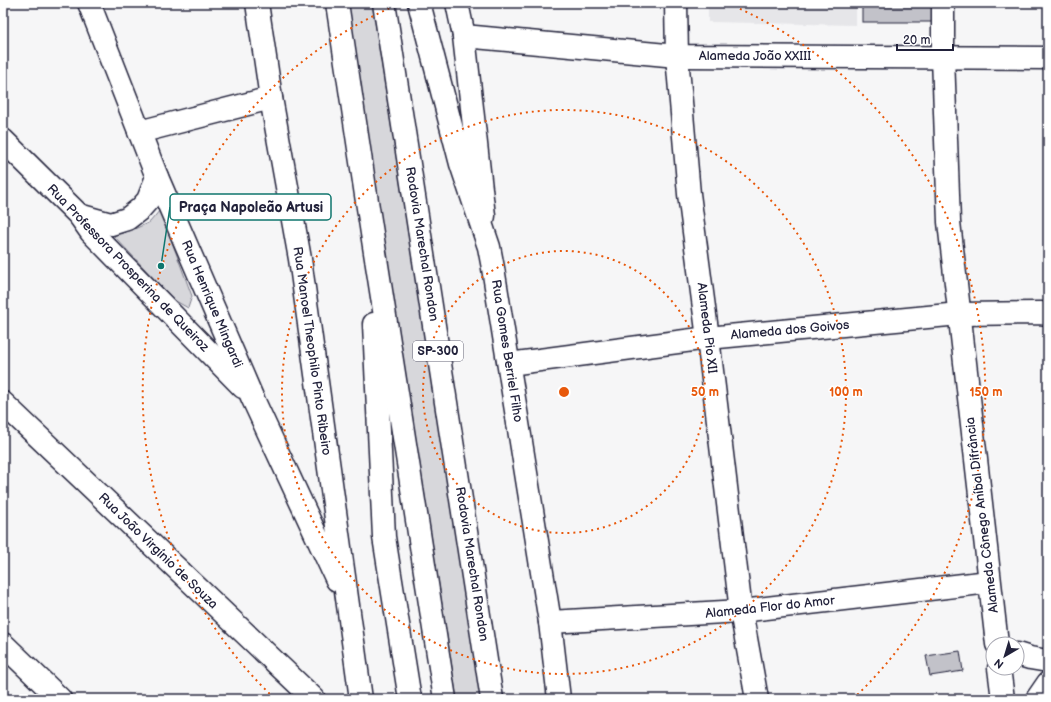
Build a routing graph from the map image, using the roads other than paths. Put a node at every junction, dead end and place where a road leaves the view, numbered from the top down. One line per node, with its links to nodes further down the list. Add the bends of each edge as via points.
1 (88, 3): 14 (main road, Rua Henrique Mingardi)
2 (257, 3): 13 (main road, Rua Manoel Theophilo Pinto Ribeiro)
3 (337, 3): 17 (main road)
4 (384, 3): 41 (main road, Rodovia Marechal Rondon / SP-300)
5 (419, 3): 19 (main road, via 461,164)
6 (457, 3): 9 (main road, Rua Gomes Berriel Filho)
7 (676, 3): 10 (main road, Alameda Pio XII)
8 (943, 3): 11 (main road, Alameda Cônego Aníbal Difrância)
9 (464, 36): 10 (main road, Alameda João XXIII); 19 (main road, Rua Gomes Berriel Filho)
10 (678, 56): 11 (main road, Alameda João XXIII); 22 (main road, Alameda Pio XII, via 689,194)
11 (943, 57): 12 (main road, Alameda João XXIII); 20 (main road, Alameda Cônego Aníbal Difrância, via 948,222)
12 (1048, 58)
13 (271, 98): 14 (main road); 27 (main road, Rua Manoel Theophilo Pinto Ribeiro, via 300,259)
14 (139, 132): 16 (main road, Rua Henrique Mingardi)
15 (3, 140): 18 (main road, Rua Professora Prosperina de Queiroz)
16 (157, 177): 18 (main road, via 148,200 127,219 111,224); 24 (main road, Rua Henrique Mingardi)
17 (366, 195): 39 (main road, via 380,420 384,537); 40 (main road)
18 (79, 215): 24 (main road, Rua Professora Prosperina de Queiroz, via 91,232)
19 (489, 247): 23 (main road, Rua Gomes Berriel Filho)
20 (960, 314): 21 (main road, Alameda dos Goivos); 22 (main road, Alameda dos Goivos); 26 (main road, Alameda Cônego Aníbal Difrância)
21 (1048, 314)
22 (708, 338): 23 (main road, Alameda dos Goivos); 28 (main road, Alameda Pio XII)
23 (509, 364): 29 (main road, Rua Gomes Berriel Filho)
24 (252, 397): 27 (main road, Rua Henrique Mingardi)
25 (3, 403): 37 (main road, Rua João Virgínio de Souza)
26 (990, 582): 28 (main road, Alameda Flor do Amor); 30 (main road, Alameda Cônego Aníbal Difrância)
27 (346, 599): 38 (main road, Rua Manoel Theophilo Pinto Ribeiro)
28 (741, 612): 29 (main road, Alameda Flor do Amor); 43 (main road, Alameda Pio XII)
29 (550, 622): 42 (main road, Rua Gomes Berriel Filho)
30 (998, 636)
31 (3, 644): 36 (main road)
32 (1025, 656): 33 (main road)
33 (1048, 662)
34 (1001, 676): 44 (main road)
35 (1048, 682): 45 (main road)
36 (60, 699)
37 (314, 699)
38 (361, 699)
39 (410, 699)
40 (445, 699)
41 (492, 699)
42 (559, 699)
43 (757, 699)
44 (1003, 699)
45 (1037, 699)

